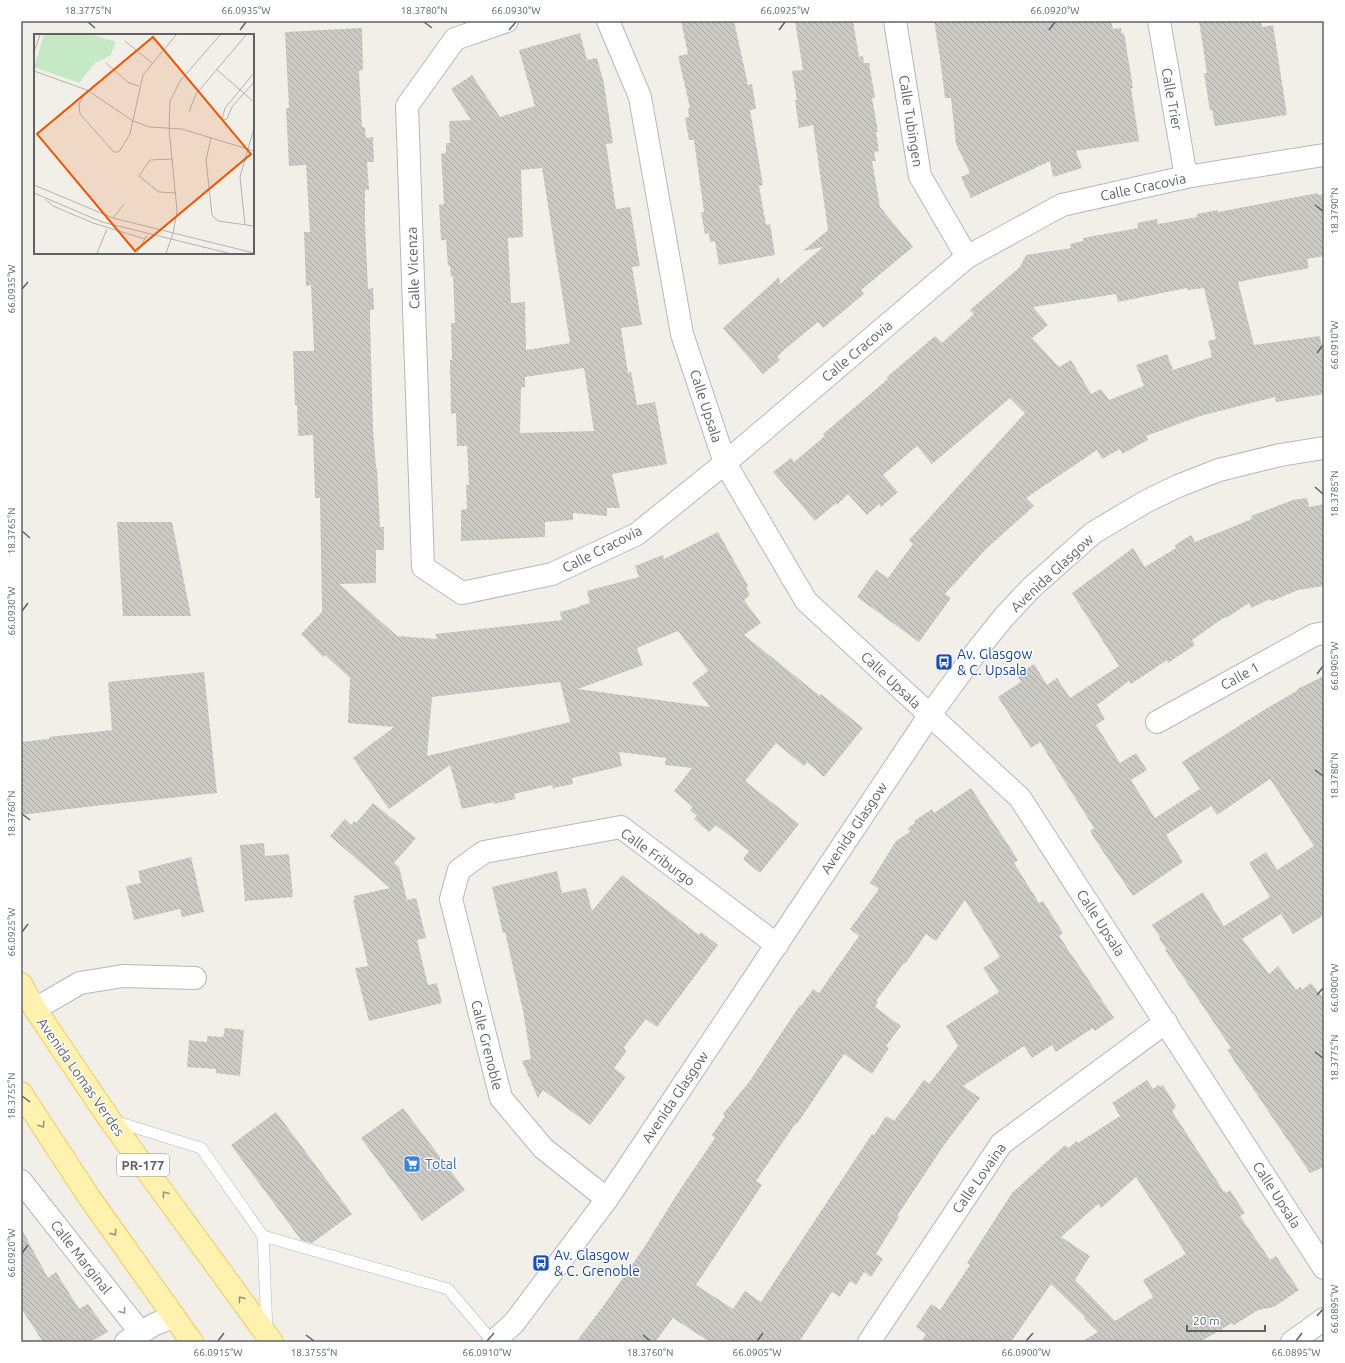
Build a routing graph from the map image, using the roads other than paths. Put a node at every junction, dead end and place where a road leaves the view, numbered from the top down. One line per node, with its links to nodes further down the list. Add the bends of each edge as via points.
1 (507, 21): 10 (street, Calle Vicenza, via 455,39 408,106)
2 (608, 21): 9 (street, Calle Upsala, via 640,97 682,334)
3 (894, 21): 7 (street, Calle Tubingen, via 920,176)
4 (1158, 21): 6 (street, Calle Trier)
5 (1324, 155): 6 (street, Calle Cracovia)
6 (1186, 177): 7 (street, Calle Cracovia, via 1062,205)
7 (967, 258): 9 (street, Calle Cracovia)
8 (1324, 448): 12 (street, Avenida Glasgow, via 1280,455 1219,470 1145,502 1093,533 1031,588 1003,618)
9 (725, 463): 10 (street, Calle Cracovia, via 637,534 552,574 462,593); 12 (street, Calle Upsala, via 806,601)
10 (423, 567)
11 (1324, 633): 13 (street, Calle 1, via 1314,635)
12 (929, 716): 15 (street, Avenida Glasgow); 19 (street, Calle Upsala, via 1020,798)
13 (1157, 722)
14 (458, 872): 15 (street, Calle Friburgo, via 484,852 621,827); 23 (street, Calle Grenoble, via 451,899 500,1098 543,1148)
15 (777, 945): 23 (street, Avenida Glasgow)
16 (195, 978): 18 (street, via 123,976 80,983)
17 (21, 984): 18 (main road, Avenida Lomas Verdes / PR-177)
18 (35, 1009): 21 (main road, Avenida Lomas Verdes / PR-177)
19 (1166, 1022): 25 (street, Calle Upsala); 32 (street, Calle Lovaina, via 1001,1144)
20 (21, 1093): 26 (main road, one-way to 26, via 89,1197)
21 (110, 1120): 24 (lane, via 200,1148); 29 (main road, Avenida Lomas Verdes / PR-177, one-way to 21)
22 (21, 1181): 28 (street, Calle Marginal, one-way to 28)
23 (607, 1199): 31 (street, Avenida Glasgow, via 514,1323)
24 (263, 1236): 29 (lane); 31 (lane, via 448,1289)
25 (1324, 1268)
26 (174, 1317): 28 (street, via 155,1324); 30 (main road)
27 (1324, 1320): 33 (street)
28 (134, 1338)
29 (270, 1339)
30 (192, 1342)
31 (493, 1342)
32 (869, 1342)
33 (1292, 1342)

